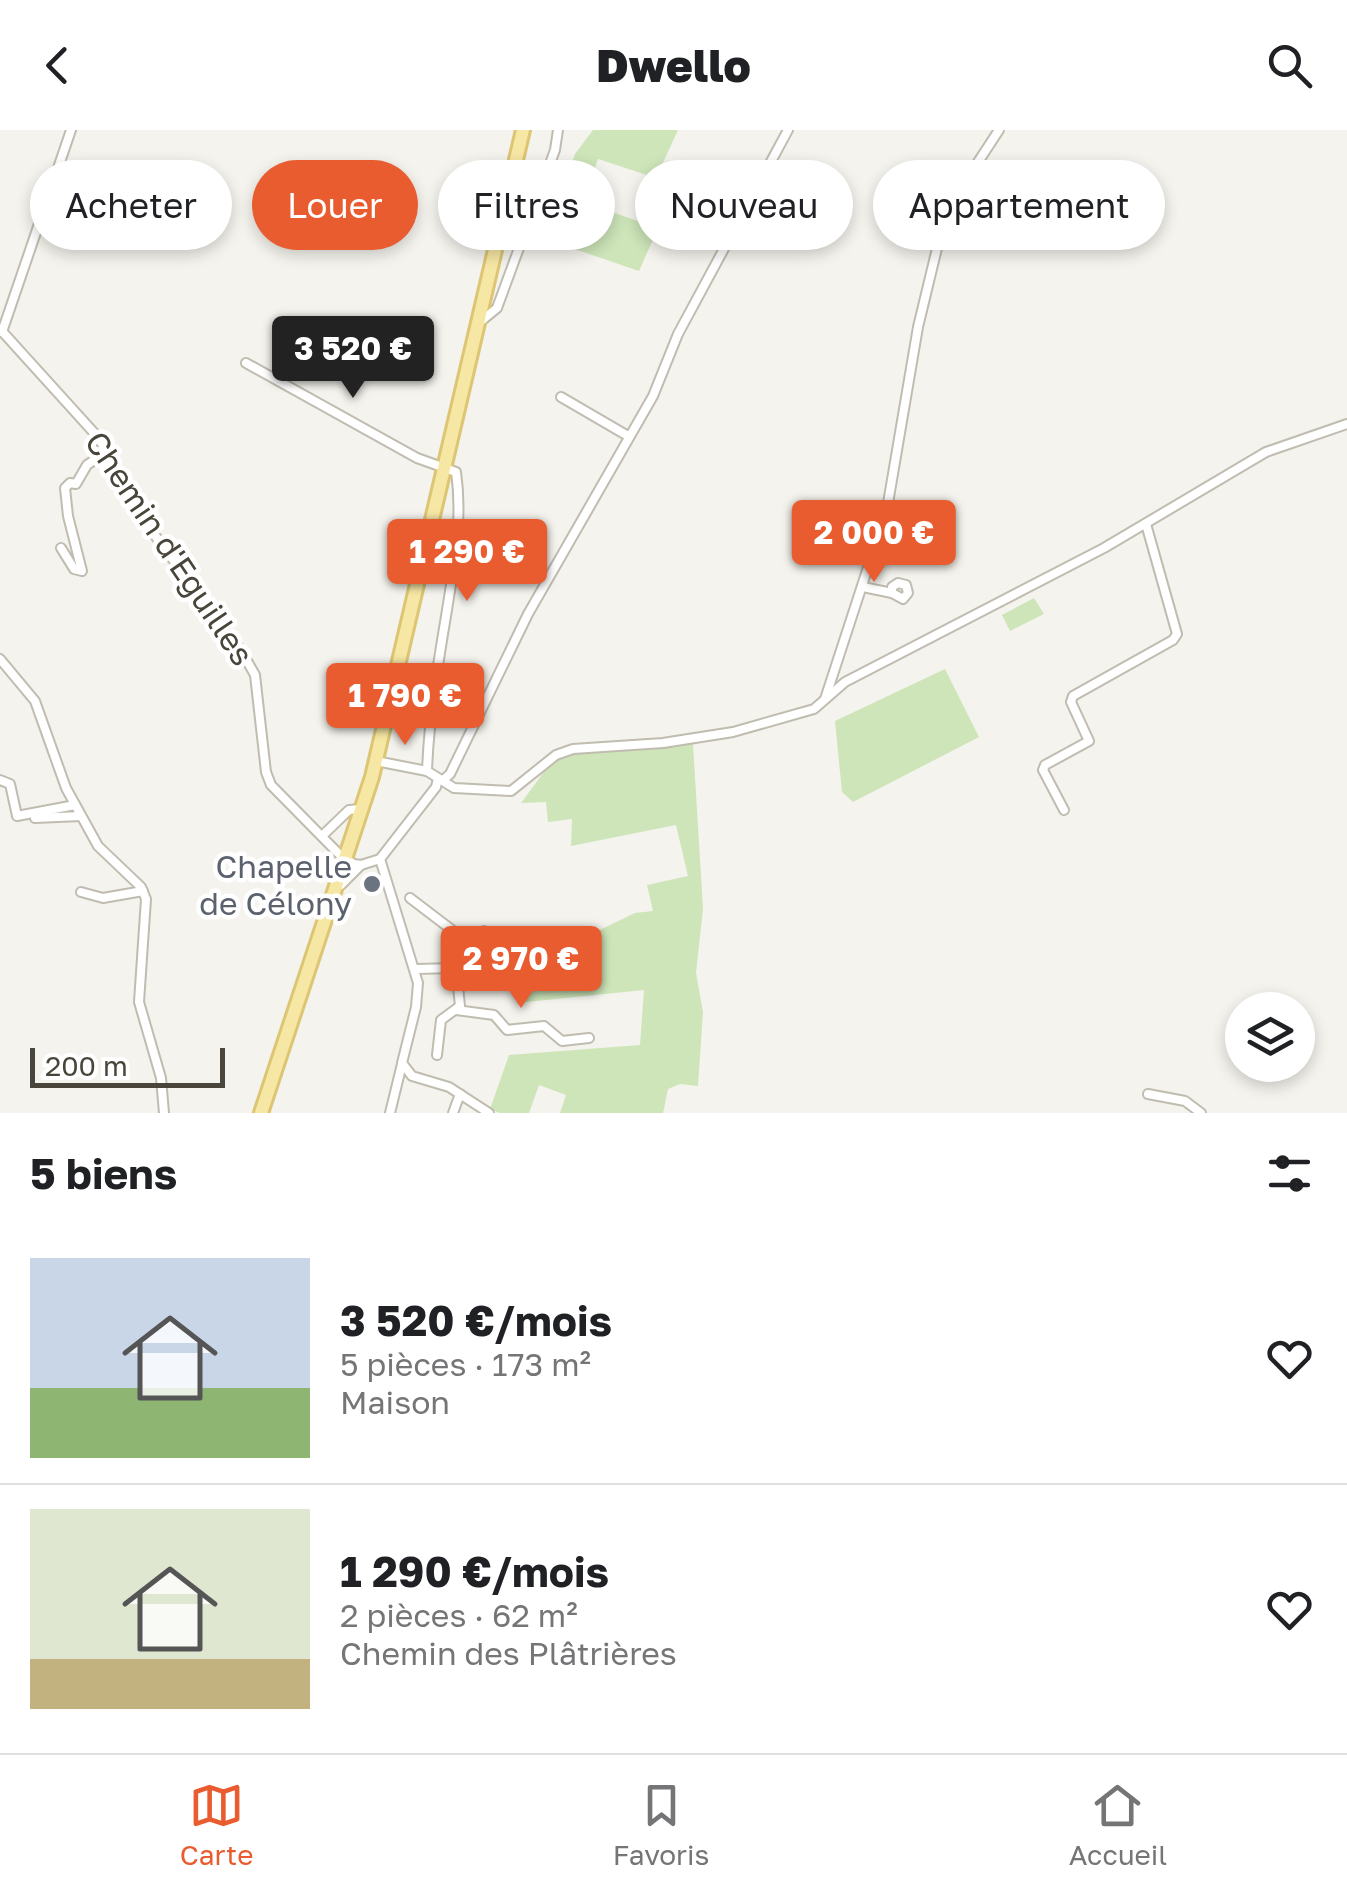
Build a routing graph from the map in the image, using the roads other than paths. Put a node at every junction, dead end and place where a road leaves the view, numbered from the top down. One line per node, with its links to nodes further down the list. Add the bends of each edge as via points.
1 (71, 130): 7 (street)
2 (523, 130): 6 (main road)
3 (558, 130): 6 (street, via 497,308)
4 (788, 130): 11 (street)
5 (1000, 130): 16 (street, via 946,211 887,509)
6 (480, 322): 13 (main road)
7 (1, 330): 12 (street, Chemin d'Eguilles)
8 (246, 363): 13 (street)
9 (561, 397): 11 (street)
10 (1347, 424): 14 (street, via 1266,452)
11 (628, 436): 23 (street)
12 (107, 451): 15 (street, via 65,488 82,571); 29 (street, Chemin d'Eguilles, via 130,502 255,675 271,785)
13 (446, 470): 20 (main road); 21 (street, via 456,472 460,508)
14 (1146, 524): 19 (street, via 845,682); 26 (street, via 1177,634 1073,696 1088,742 1044,770)
15 (61, 548)
16 (863, 587): 17 (street); 19 (street)
17 (892, 594)
18 (0, 659): 24 (street, via 35,701)
19 (824, 700): 23 (street, via 814,709 733,732 573,750 546,760 511,791)
20 (378, 761): 21 (street); 25 (main road); 31 (main road)
21 (427, 771): 23 (street)
22 (0, 780): 24 (street, via 10,784 18,816)
23 (441, 783): 30 (street)
24 (75, 805): 27 (street)
25 (361, 809): 29 (street, via 337,818); 31 (main road)
26 (1064, 810)
27 (81, 816): 28 (street); 32 (street, via 98,846)
28 (34, 818)
29 (323, 835): 31 (street, Chemin d'Eguilles)
30 (380, 860): 31 (street); 39 (street)
31 (351, 861): 37 (main road); 37 (main road)
32 (143, 891): 33 (street, via 103,898); 46 (street, via 138,1002 161,1078)
33 (81, 892)
34 (410, 898): 36 (street)
35 (484, 931): 36 (street)
36 (469, 943): 38 (street)
37 (311, 963): 47 (main road)
38 (456, 968): 39 (street); 40 (street)
39 (416, 969): 43 (street, via 416,1008)
40 (456, 1010): 41 (street, via 494,1015 507,1030 544,1026 562,1041); 42 (street, via 441,1020)
41 (589, 1038)
42 (437, 1055)
43 (402, 1062): 44 (street, via 412,1076); 48 (street)
44 (460, 1094): 49 (street); 50 (street)
45 (1148, 1094): 51 (street, via 1185,1101)
46 (164, 1113)
47 (261, 1113)
48 (390, 1113)
49 (454, 1113)
50 (490, 1113)
51 (1201, 1113)

